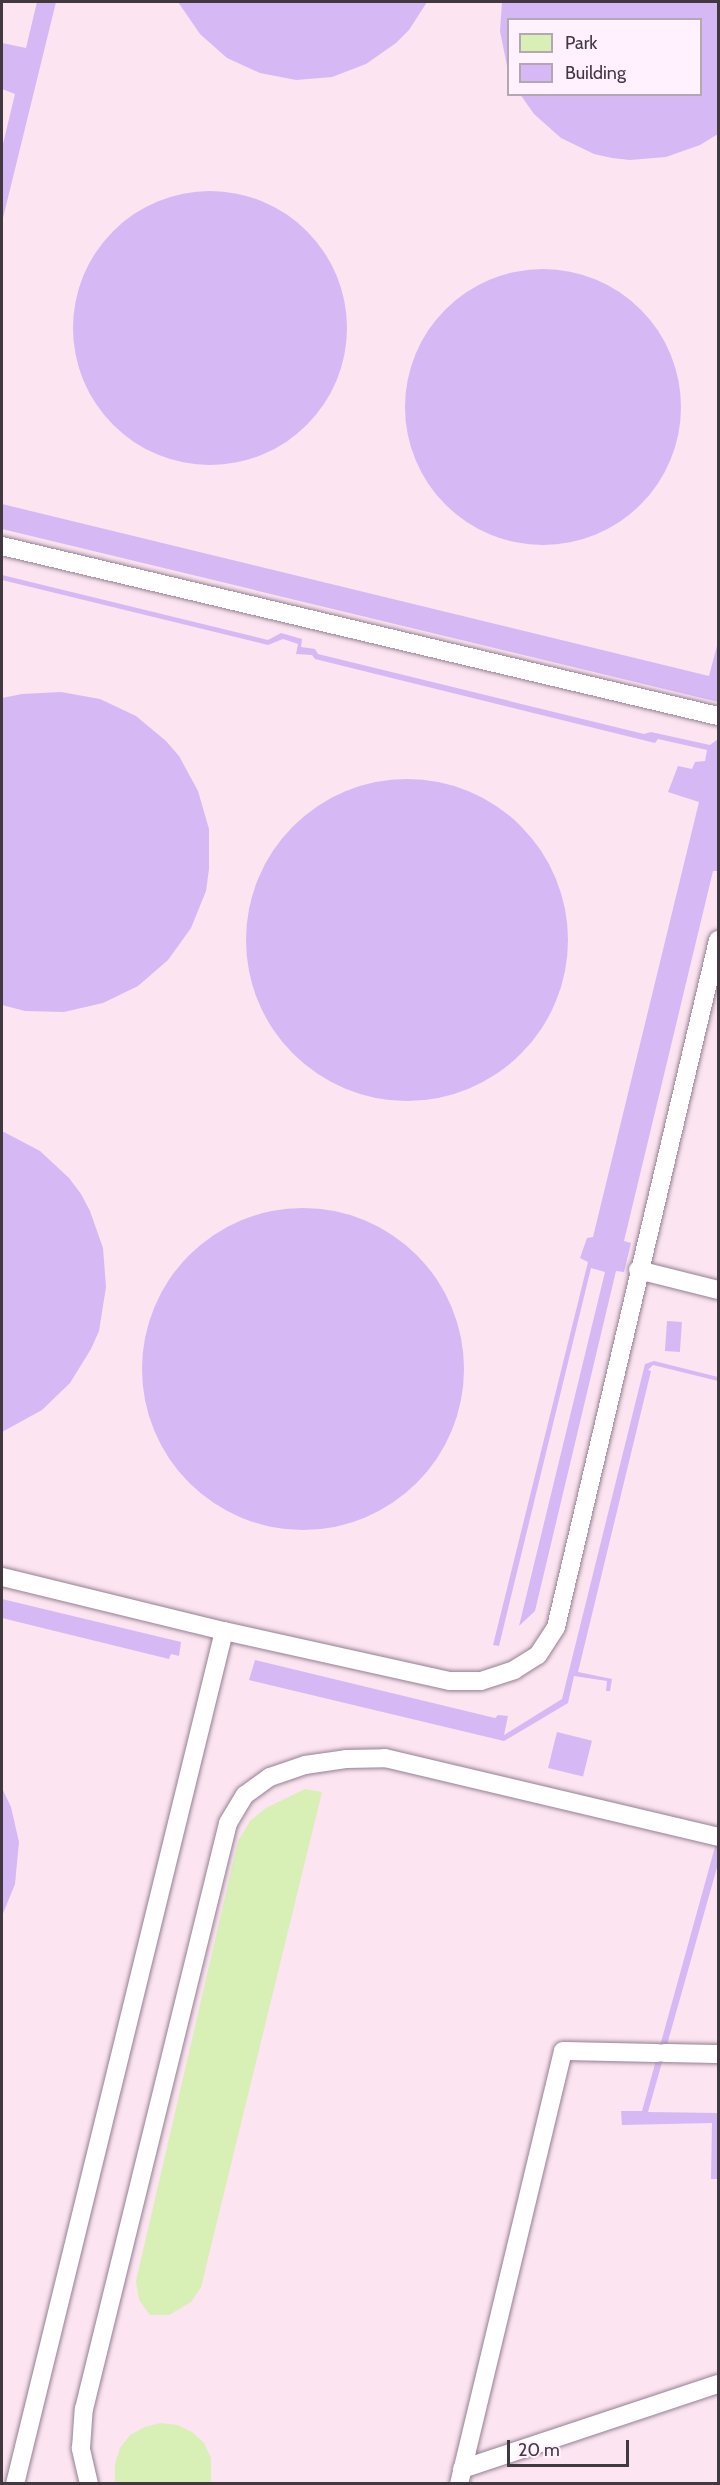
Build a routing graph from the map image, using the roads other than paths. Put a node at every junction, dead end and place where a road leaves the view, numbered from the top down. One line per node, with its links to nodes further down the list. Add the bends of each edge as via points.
1 (2, 546): 2 (lane)
2 (718, 716)
3 (718, 940): 4 (lane)
4 (638, 1270): 5 (lane); 7 (lane, via 556,1627 538,1655 514,1670 482,1681 450,1681)
5 (718, 1290)
6 (2, 1577): 7 (lane)
7 (224, 1631): 12 (lane)
8 (718, 1837): 13 (lane, via 385,1758 305,1765 270,1777 245,1795 228,1823 84,2409 81,2448)
9 (718, 2054): 11 (lane, via 563,2051)
10 (718, 2384): 11 (lane)
11 (460, 2476)
12 (15, 2484)
13 (89, 2484)

